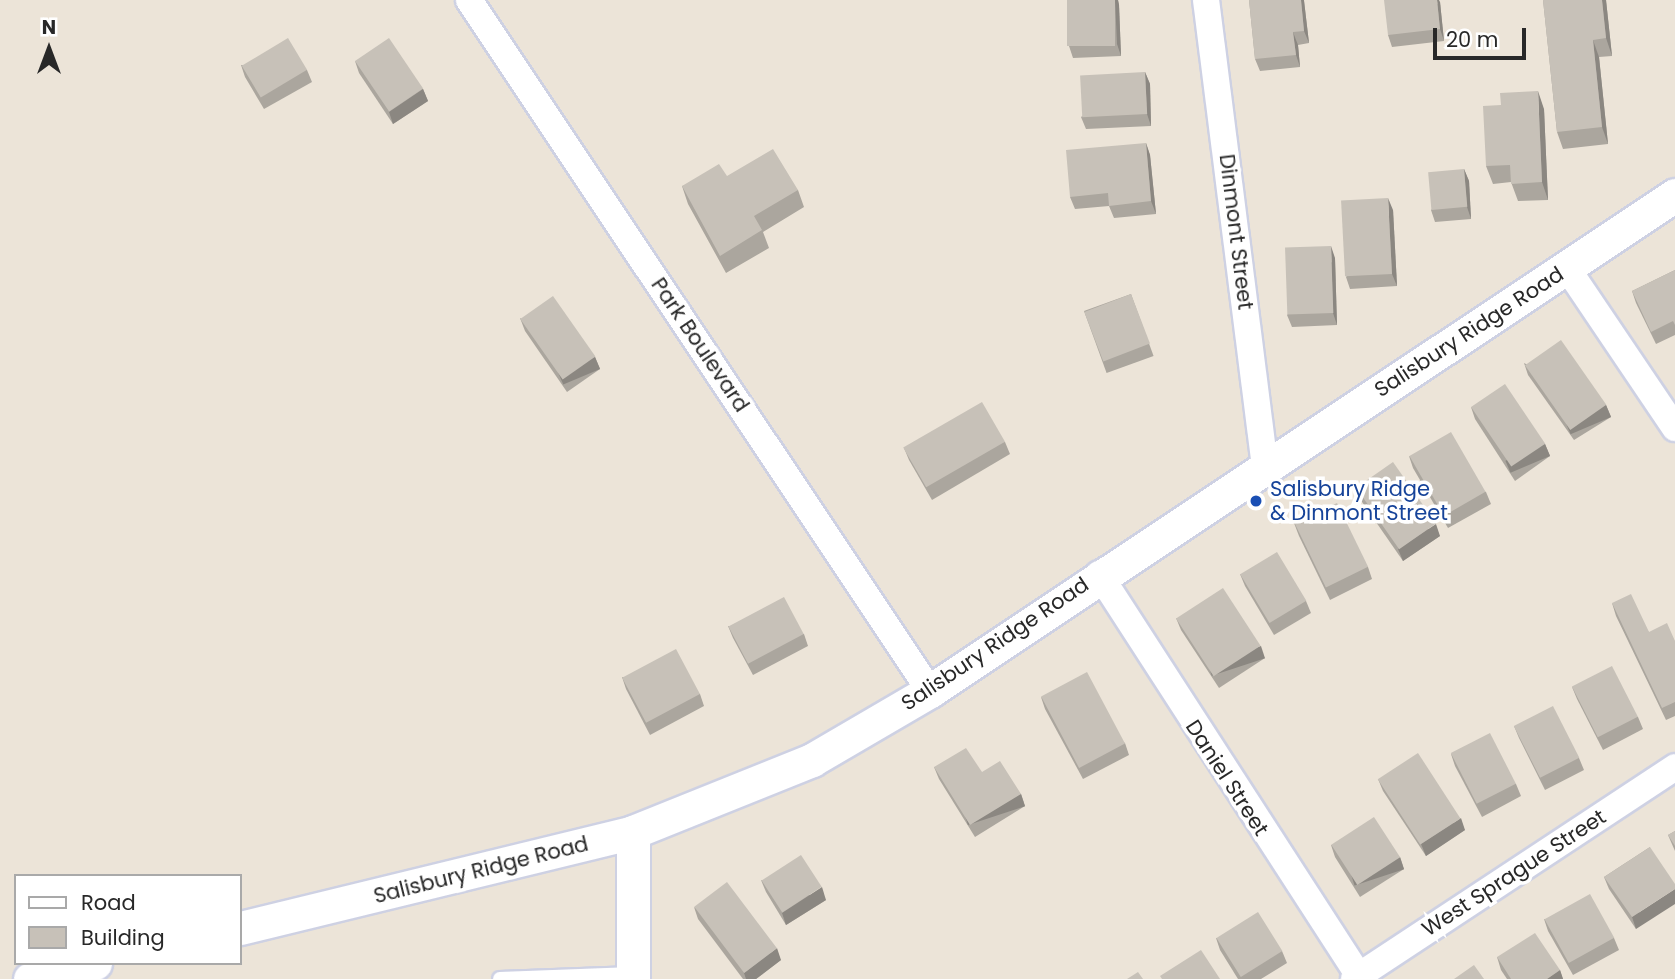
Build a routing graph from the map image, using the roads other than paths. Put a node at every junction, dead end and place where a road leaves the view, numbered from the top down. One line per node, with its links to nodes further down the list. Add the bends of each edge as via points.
1 (469, 0): 8 (street, Park Boulevard)
2 (1206, 0): 6 (street, Dinmont Street)
3 (1675, 195): 4 (street, Salisbury Ridge Road)
4 (1567, 268): 5 (street); 6 (street, Salisbury Ridge Road)
5 (1675, 428)
6 (1265, 464): 7 (street, Salisbury Ridge Road)
7 (1099, 574): 8 (street, Salisbury Ridge Road); 14 (street, Daniel Street)
8 (930, 691): 10 (street, Salisbury Ridge Road, via 812,760)
9 (1675, 767): 14 (street, West Sprague Street)
10 (633, 832): 11 (street, Salisbury Ridge Road); 13 (street)
11 (242, 928)
12 (87, 965): 15 (street)
13 (633, 976): 16 (lane)
14 (1358, 978)
15 (30, 979)
16 (500, 979)

